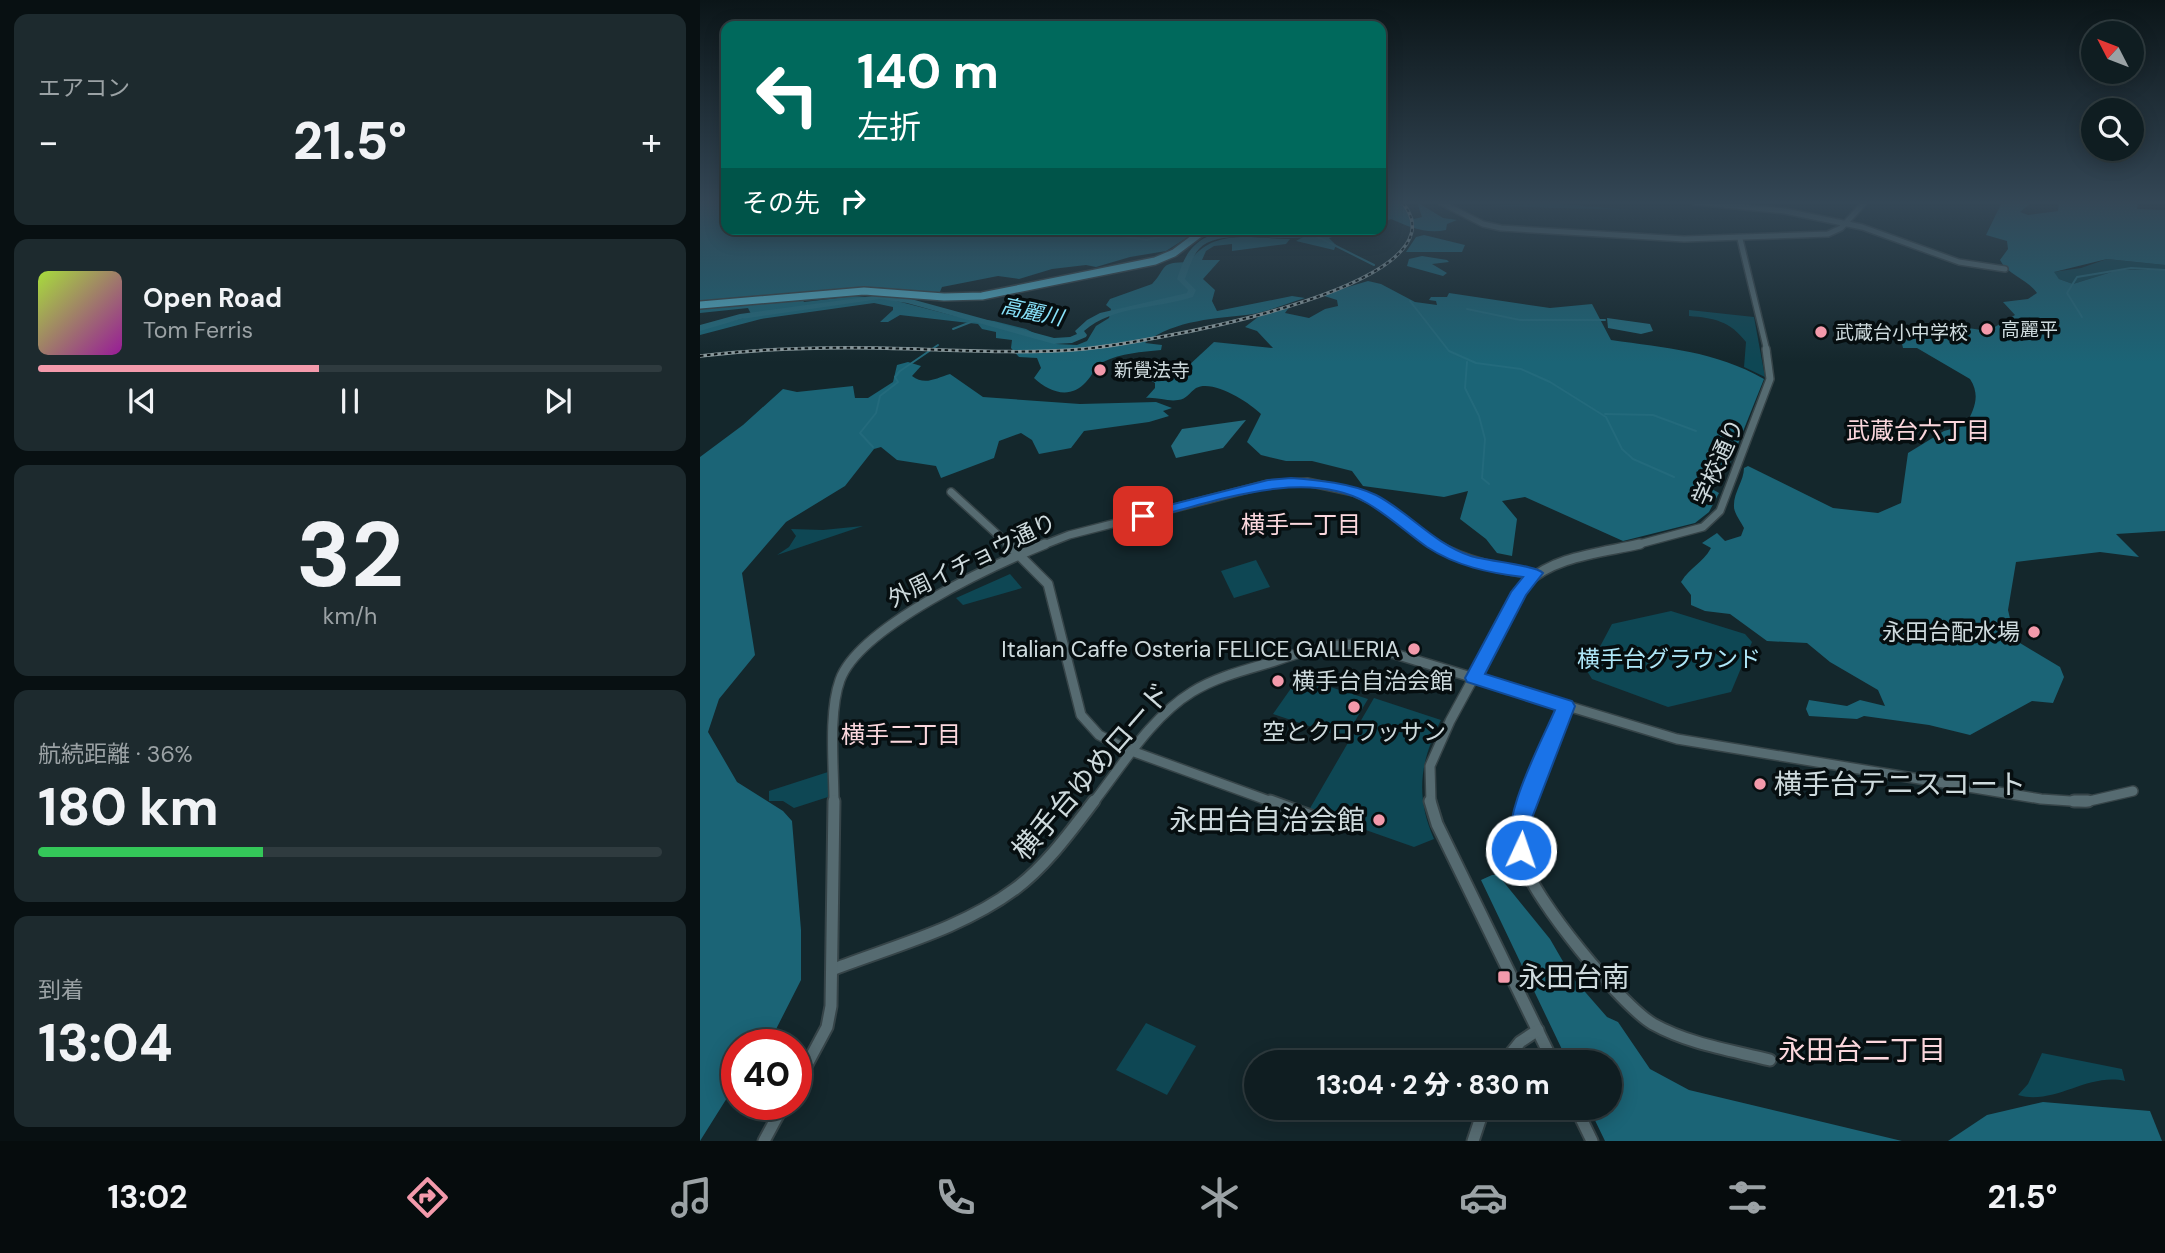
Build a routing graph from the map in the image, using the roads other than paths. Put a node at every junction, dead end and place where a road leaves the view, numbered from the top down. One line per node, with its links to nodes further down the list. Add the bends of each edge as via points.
1 (1169, 255): 5 (highway, via 992,295 944,297 864,290)
2 (1744, 255): 8 (street, 学校通り, via 1770,379 1720,512 1703,527 1575,557)
3 (1942, 255): 4 (street)
4 (2005, 270)
5 (700, 305)
6 (951, 492): 7 (street)
7 (1020, 556): 8 (street, 外周イチョウ通り, via 1069,535 1259,486 1291,482 1364,496 1460,558 1492,568); 11 (street, via 1048,584 1081,715 1099,735); 14 (street, 外周イチョウ通り, via 892,622 861,647 840,679 835,698)
8 (1535, 573): 9 (street, via 1519,592)
9 (1474, 678): 10 (street, 横手台ゆめロード); 11 (street, 横手台ゆめロード, via 1364,645 1324,645 1199,687 1170,708); 15 (street, via 1430,766 1430,801)
10 (1566, 706): 12 (street, 横手台ゆめロード, via 1676,739 2041,799 2085,802); 19 (street, via 1519,830 1524,864 1539,896 1621,996 1650,1022 1682,1039)
11 (1133, 752): 13 (street); 14 (street, 横手台ゆめロード, via 1065,838 1017,888 976,914)
12 (2133, 791)
13 (1330, 823)
14 (834, 969): 18 (street, 外周イチョウ通り, via 827,1027)
15 (1538, 1030): 16 (street); 17 (street)
16 (1514, 1050)
17 (1547, 1050)
18 (812, 1055)
19 (1770, 1060)
20 (775, 1120): 23 (street)
21 (1481, 1120): 24 (street)
22 (1582, 1120): 25 (street)
23 (764, 1141)
24 (1473, 1141)
25 (1592, 1141)

